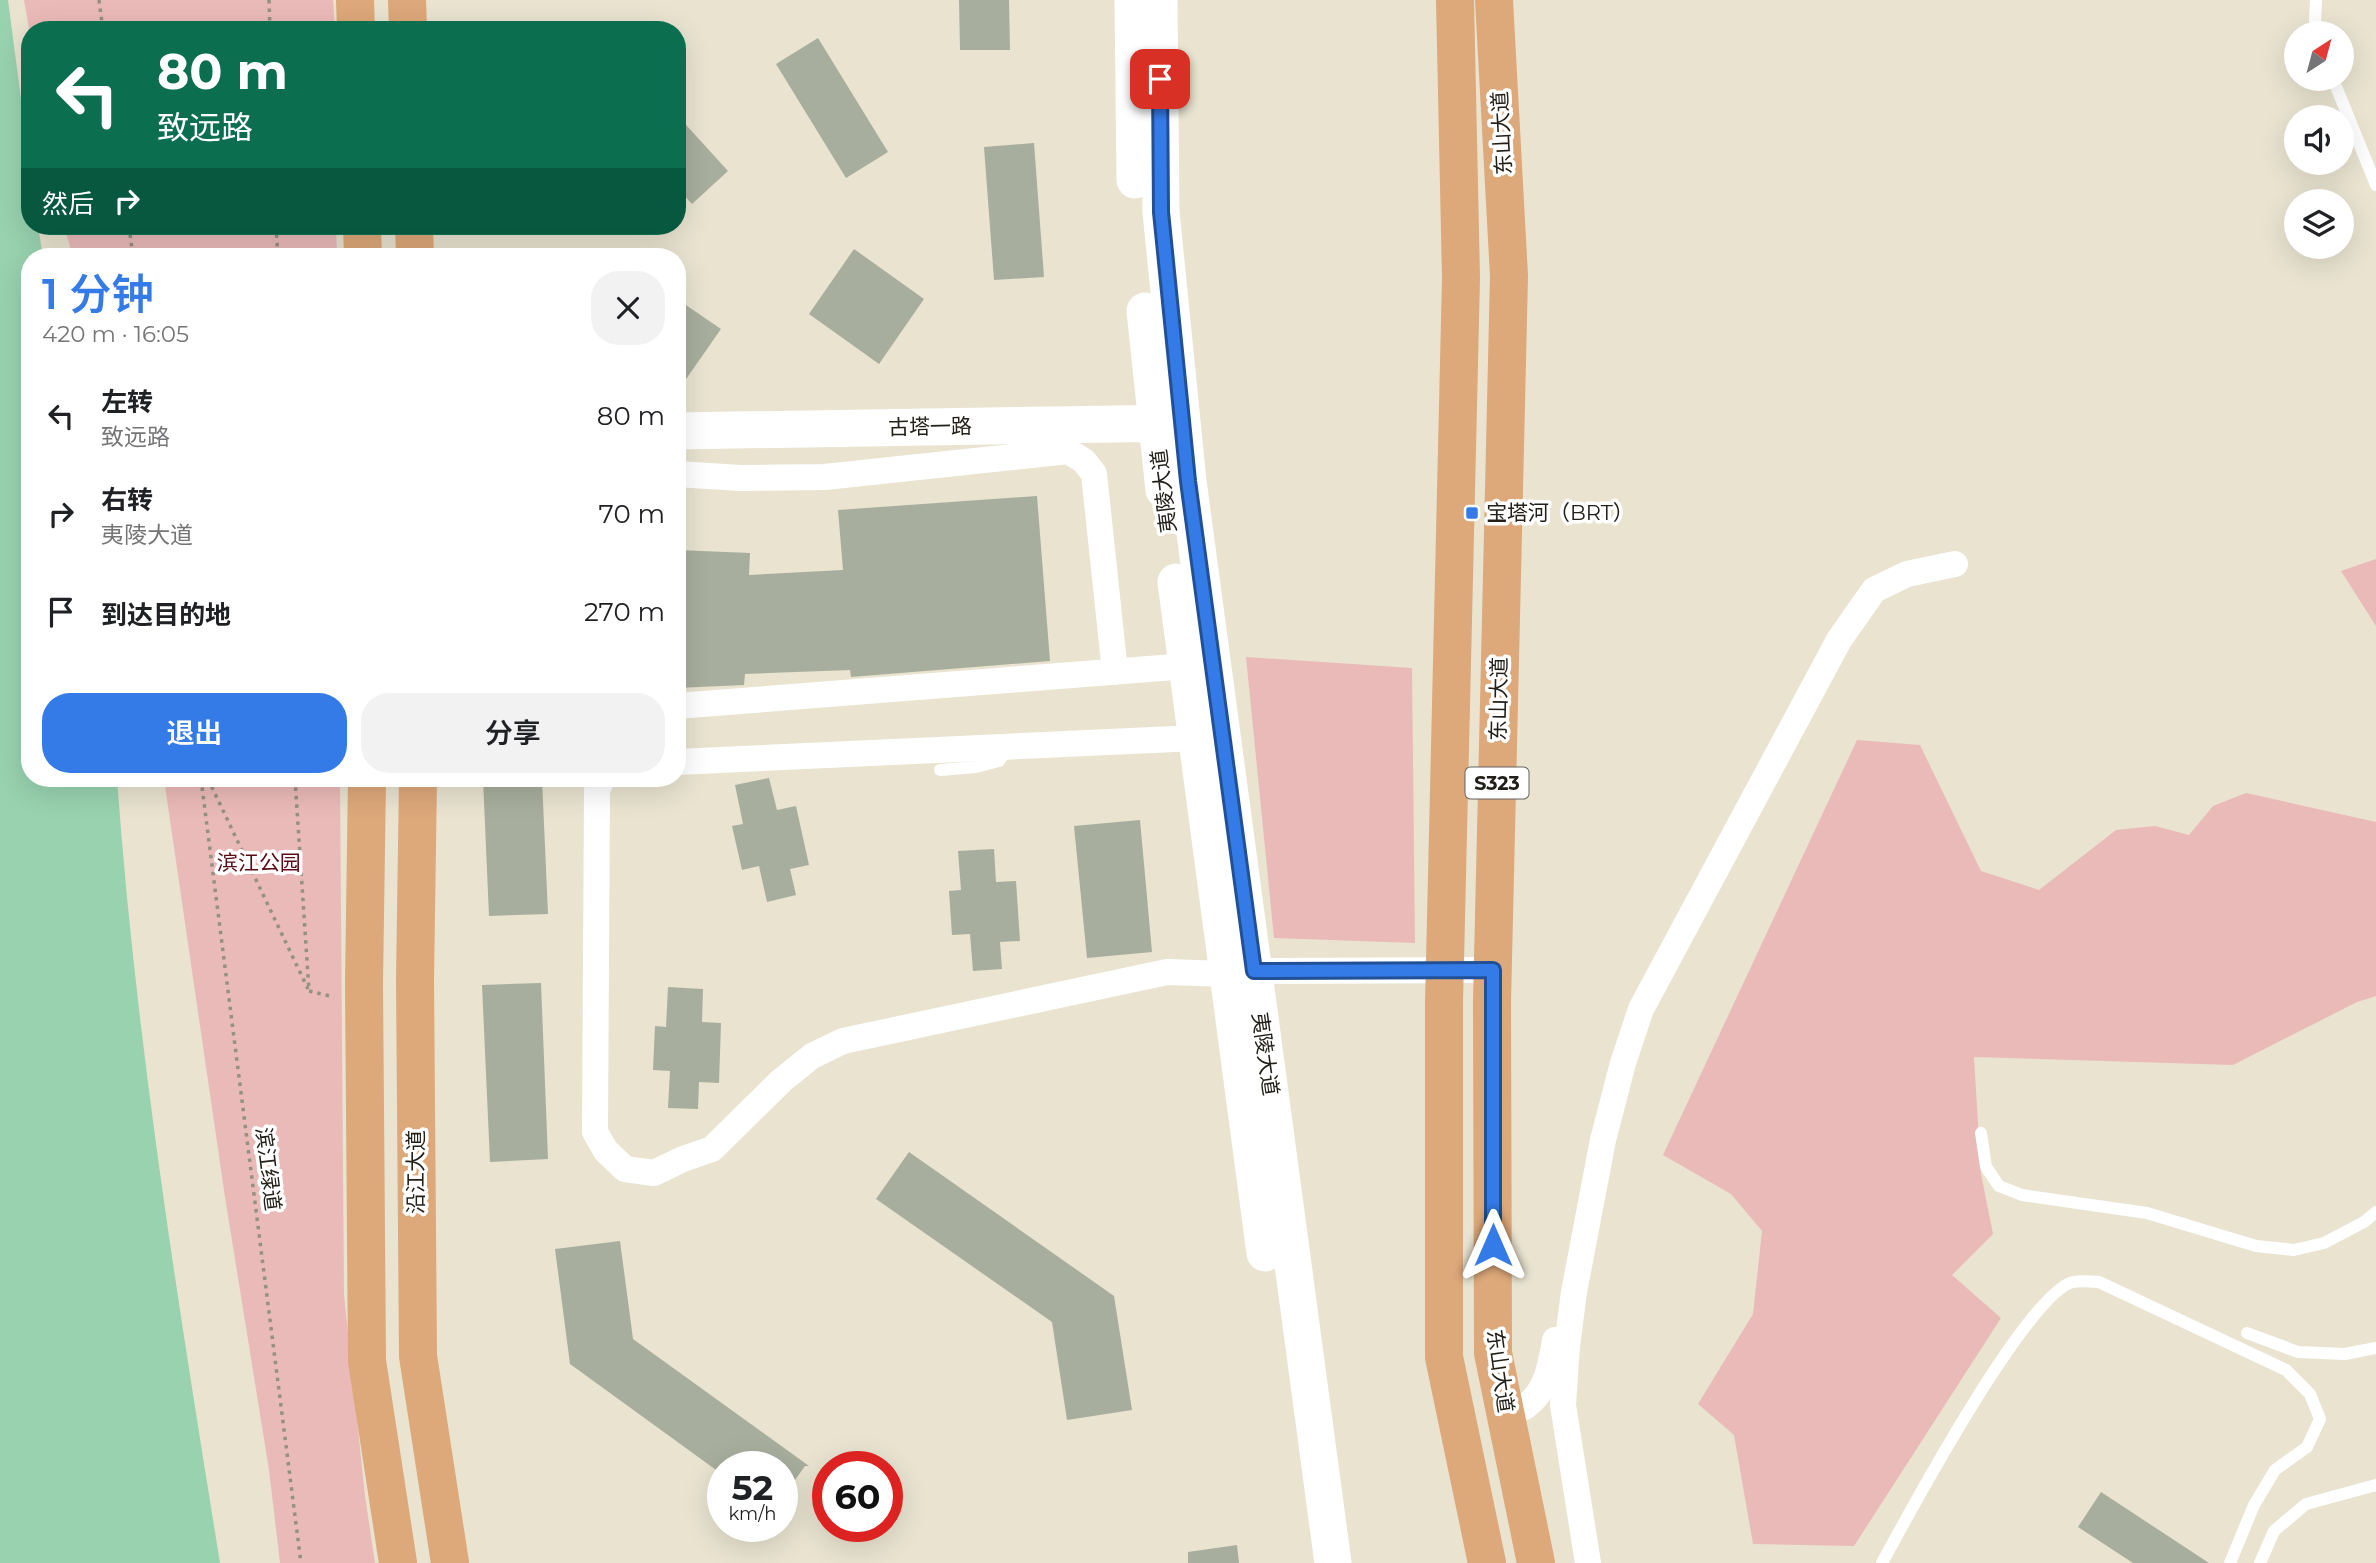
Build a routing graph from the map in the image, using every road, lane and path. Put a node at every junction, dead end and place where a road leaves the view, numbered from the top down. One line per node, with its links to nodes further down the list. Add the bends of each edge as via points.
1 (99, 0): 10 (path)
2 (269, 0): 11 (path)
3 (355, 0): 12 (main road)
4 (407, 0): 13 (main road)
5 (1133, 0): 17 (main road, 夷陵大道, via 1136,213)
6 (1159, 0): 17 (main road, 夷陵大道, via 1161,212)
7 (1455, 0): 34 (main road, 东山大道, via 1461,278)
8 (1494, 0): 35 (main road, 东山大道 / S323, via 1509,276)
9 (2316, 0): 14 (lane)
10 (102, 21)
11 (270, 21)
12 (356, 21)
13 (408, 21)
14 (2315, 21)
15 (2338, 91): 16 (lane)
16 (2376, 185)
17 (1170, 423): 18 (main road, 古塔一路); 21 (main road, 夷陵大道); 36 (main road, 夷陵大道, via 1190,494)
18 (686, 431)
19 (686, 475): 22 (street, via 825,477 1068,452 1094,474)
20 (1955, 564): 41 (street, via 1907,573 1874,590 1839,640 1647,998 1623,1063 1603,1140)
21 (1187, 666): 22 (street); 24 (main road, 夷陵大道)
22 (1115, 672): 23 (street)
23 (686, 705)
24 (1196, 738): 25 (street); 36 (main road, 夷陵大道)
25 (1009, 747): 26 (street); 27 (lane, via 999,761)
26 (686, 762)
27 (940, 770)
28 (202, 787): 46 (path, 滨江绿道)
29 (212, 787): 37 (path)
30 (296, 787): 37 (path)
31 (367, 787): 47 (main road, via 363,984 367,1361)
32 (418, 787): 48 (main road, 沿江大道, via 418,1356)
33 (598, 787): 36 (street, via 595,1132 606,1151 625,1168 654,1172 712,1149 802,1064 844,1041 1167,972)
34 (1445, 970): 35 (street); 36 (street); 51 (main road, 东山大道, via 1444,1357)
35 (1493, 970): 44 (main road, 东山大道 / S323, via 1493,1353)
36 (1241, 973): 49 (main road, 夷陵大道); 50 (main road, 夷陵大道)
37 (309, 991): 38 (path)
38 (335, 998)
39 (1981, 1133): 40 (lane, via 1986,1167 1999,1186 2022,1195 2147,1213 2256,1246 2294,1250 2324,1243)
40 (2376, 1212)
41 (1569, 1328): 44 (street, via 1555,1339 1541,1390 1525,1407); 53 (street, via 1563,1405)
42 (2247, 1333): 43 (lane, via 2298,1352 2345,1354)
43 (2376, 1348)
44 (1505, 1413): 52 (main road, 东山大道 / S323)
45 (2376, 1485): 56 (lane, via 2306,1504 2274,1531)
46 (301, 1563)
47 (398, 1563)
48 (450, 1563)
49 (1307, 1563)
50 (1333, 1563)
51 (1487, 1563)
52 (1536, 1563)
53 (1588, 1563)
54 (1882, 1563): 55 (lane, via 1941,1456 2016,1338 2047,1300 2071,1282 2099,1282 2112,1288 2286,1370 2311,1394 2320,1419 2307,1447 2275,1470 2254,1505)
55 (2230, 1563)
56 (2260, 1563)

